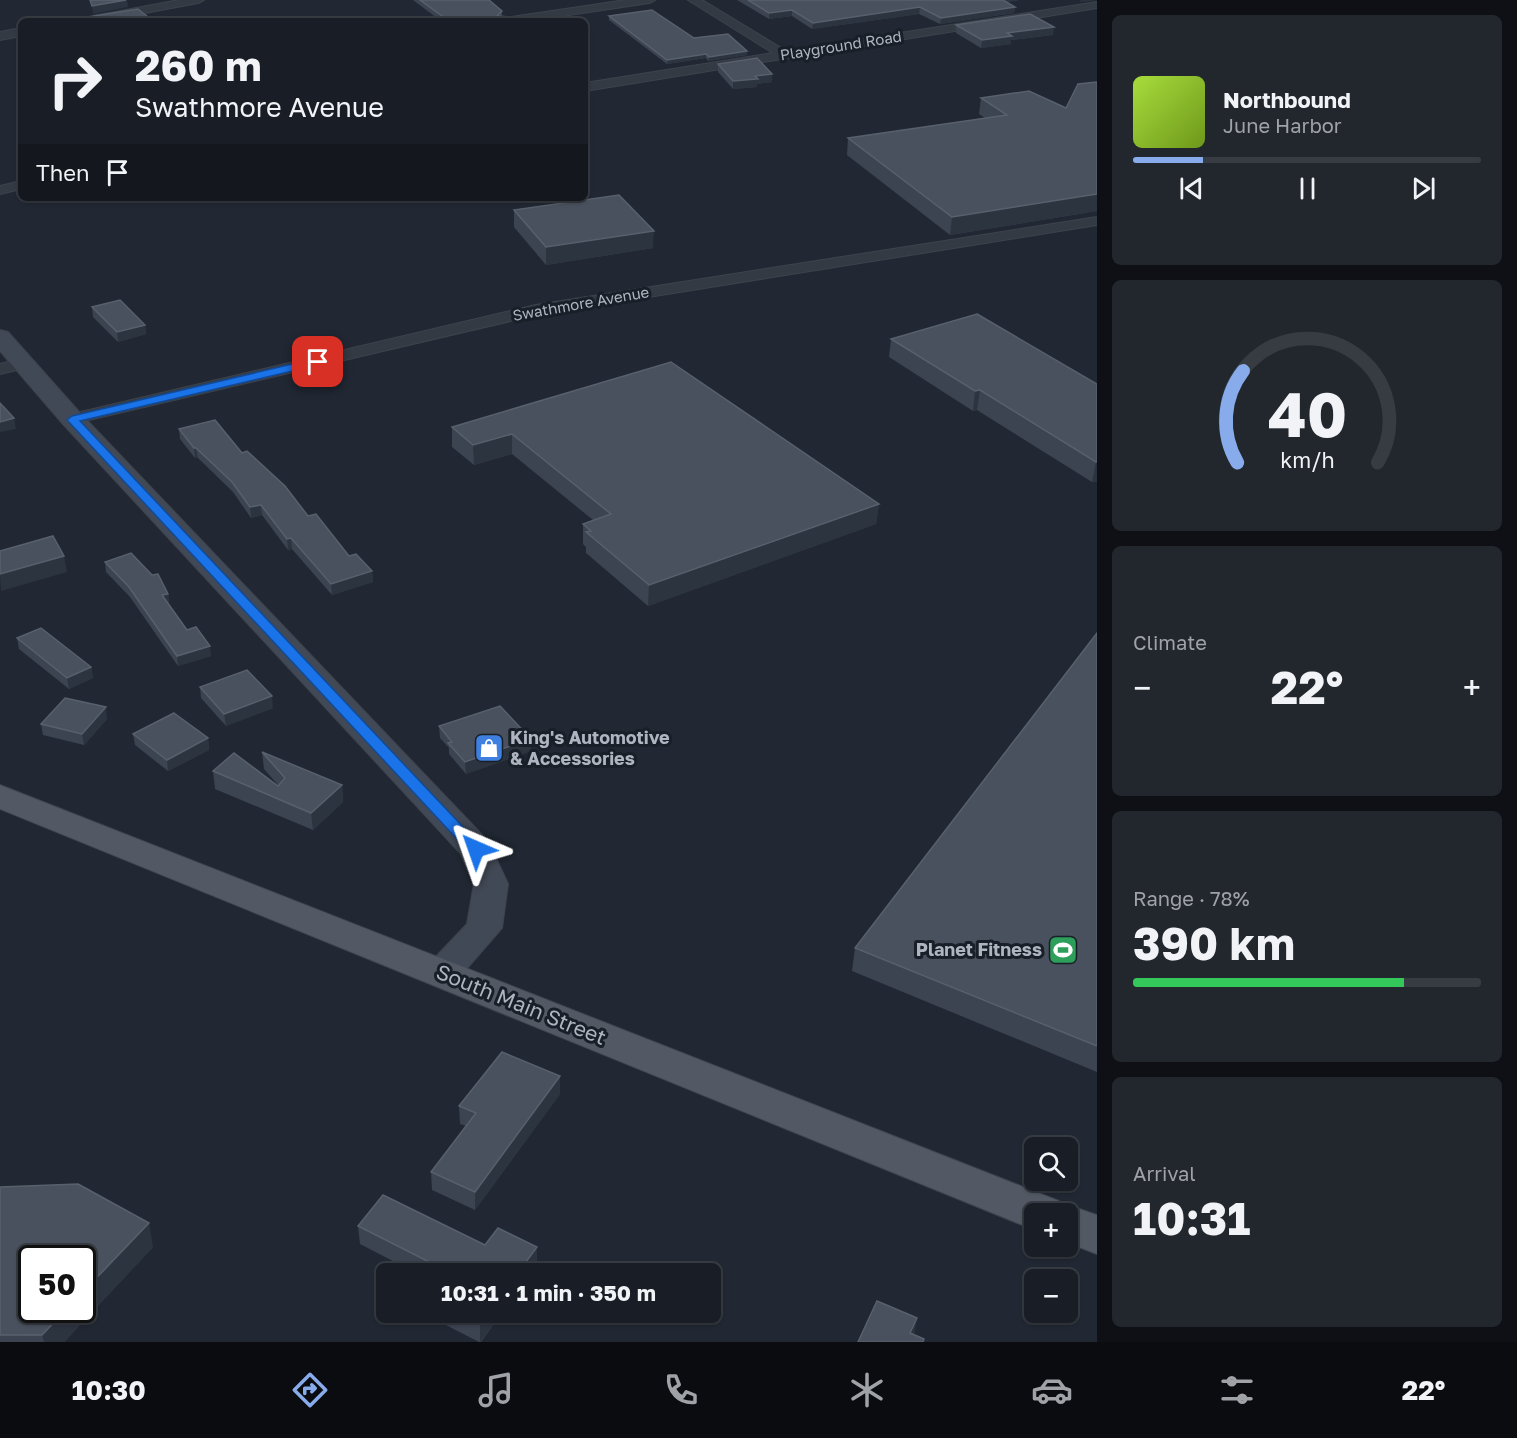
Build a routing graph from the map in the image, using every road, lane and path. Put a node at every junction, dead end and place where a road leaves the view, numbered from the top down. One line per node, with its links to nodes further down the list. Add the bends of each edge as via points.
1 (198, 0): 5 (street)
2 (649, 0): 6 (street)
3 (694, 0): 9 (street)
4 (1097, 5): 9 (street, Playground Road)
5 (99, 18)
6 (526, 18)
7 (18, 33): 8 (street)
8 (0, 36)
9 (784, 55): 10 (street, Playground Road)
10 (588, 87)
11 (18, 186): 12 (street)
12 (0, 190)
13 (1097, 221): 16 (street, Swathmore Avenue, via 536,310)
14 (0, 337): 15 (main road)
15 (12, 366): 16 (main road)
16 (72, 420): 18 (main road, via 476,849 491,884 484,928)
17 (0, 796): 18 (main road, South Main Street)
18 (442, 973): 19 (main road, South Main Street)
19 (1024, 1206)
20 (1078, 1227): 21 (main road)
21 (1097, 1235)

